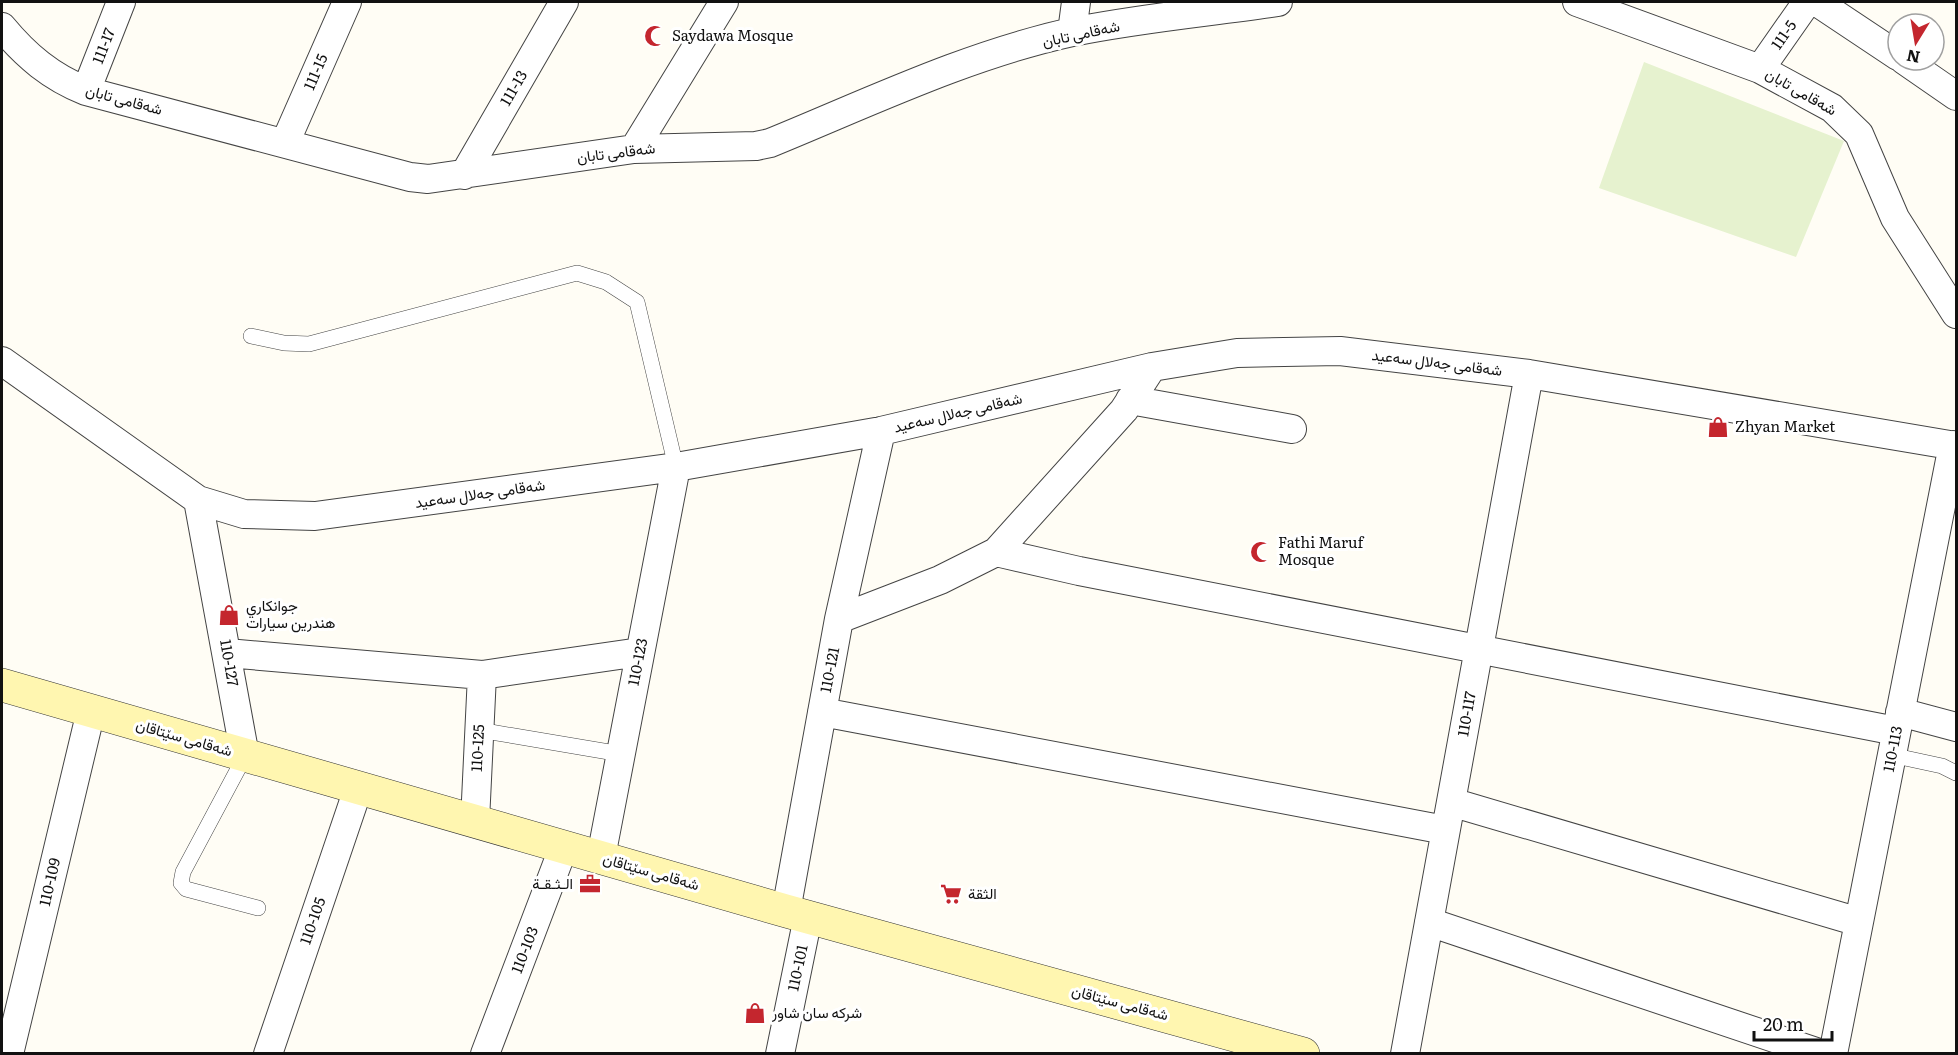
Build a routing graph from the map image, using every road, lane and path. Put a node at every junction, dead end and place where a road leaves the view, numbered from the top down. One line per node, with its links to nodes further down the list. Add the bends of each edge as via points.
1 (121, 2): 15 (street, 111-17)
2 (347, 2): 17 (street, 111-15)
3 (564, 2): 19 (street, 111-13)
4 (724, 2): 18 (street)
5 (1077, 2): 11 (street)
6 (1278, 2): 11 (street, شەقامی تابان)
7 (1577, 2): 13 (street, شەقامی تابان)
8 (1808, 2): 13 (street, 111-5)
9 (1817, 2): 12 (street)
10 (2, 27): 15 (street, شەقامی تابان, via 29,57)
11 (1072, 32): 18 (street, شەقامی تابان, via 925,79 770,143 747,147)
12 (1886, 48)
13 (1760, 69): 20 (street, شەقامی تابان, via 1832,108 1859,134 1895,218)
14 (1921, 72): 16 (street)
15 (86, 91): 17 (street, شەقامی تابان)
16 (1956, 96)
17 (285, 143): 19 (street, شەقامی تابان, via 410,177)
18 (634, 148): 19 (street, شەقامی تابان)
19 (464, 175)
20 (1956, 314)
21 (251, 336): 29 (lane, via 309,344 577,273 606,282 637,302)
22 (2, 361): 30 (street, شەقامی جەلال سەعید)
23 (1152, 367): 24 (street, شەقامی جەلال سەعید, via 1237,353 1340,351); 25 (street); 27 (street, شەقامی جەلال سەعید)
24 (1529, 374): 28 (street, شەقامی جەلال سەعید); 33 (street, 110-117)
25 (1130, 400): 26 (street); 31 (street)
26 (1292, 429)
27 (881, 431): 29 (street, شەقامی جەلال سەعید); 32 (street, 110-121)
28 (1954, 445): 42 (street, 110-113)
29 (676, 467): 30 (street, شەقامی جەلال سەعید, via 315,516 244,514); 34 (street, 110-123)
30 (198, 500): 35 (street, 110-127)
31 (996, 552): 32 (street, via 940,580); 33 (street)
32 (839, 619): 39 (street, 110-121)
33 (1478, 650): 42 (street); 47 (street, 110-117)
34 (640, 652): 36 (street); 43 (street, 110-123)
35 (227, 653): 36 (street); 44 (street, 110-127)
36 (482, 675): 41 (street, 110-125)
37 (2, 685): 38 (main road, شەقامی سێتاقان)
38 (91, 711): 44 (main road, شەقامی سێتاقان); 56 (street, 110-109)
39 (822, 712): 49 (street); 53 (street, 110-121)
40 (1956, 727): 42 (street)
41 (479, 730): 43 (lane); 48 (street, 110-125)
42 (1896, 732): 45 (lane); 55 (street, 110-113)
43 (621, 754): 51 (street, 110-123)
44 (245, 756): 46 (main road, شەقامی سێتاقان); 52 (lane, via 183,872 181,883 186,889)
45 (1956, 773)
46 (358, 789): 48 (main road, شەقامی سێتاقان); 57 (street, 110-105)
47 (1450, 802): 49 (street, 110-117); 55 (street)
48 (475, 821): 50 (main road, شەقامی سێتاقان)
49 (1445, 830): 54 (street, 110-117)
50 (564, 846): 51 (main road, شەقامی سێتاقان); 58 (street, 110-103)
51 (601, 857): 53 (main road, شەقامی سێتاقان)
52 (258, 908)
53 (797, 914): 59 (street, 110-101); 60 (main road, شەقامی سێتاقان)
54 (1429, 922): 61 (street, 110-117); 62 (street)
55 (1858, 922): 63 (street, 110-113)
56 (9, 1053)
57 (268, 1053)
58 (485, 1053)
59 (780, 1053)
60 (1303, 1053)
61 (1405, 1053)
62 (1822, 1053)
63 (1833, 1053)

